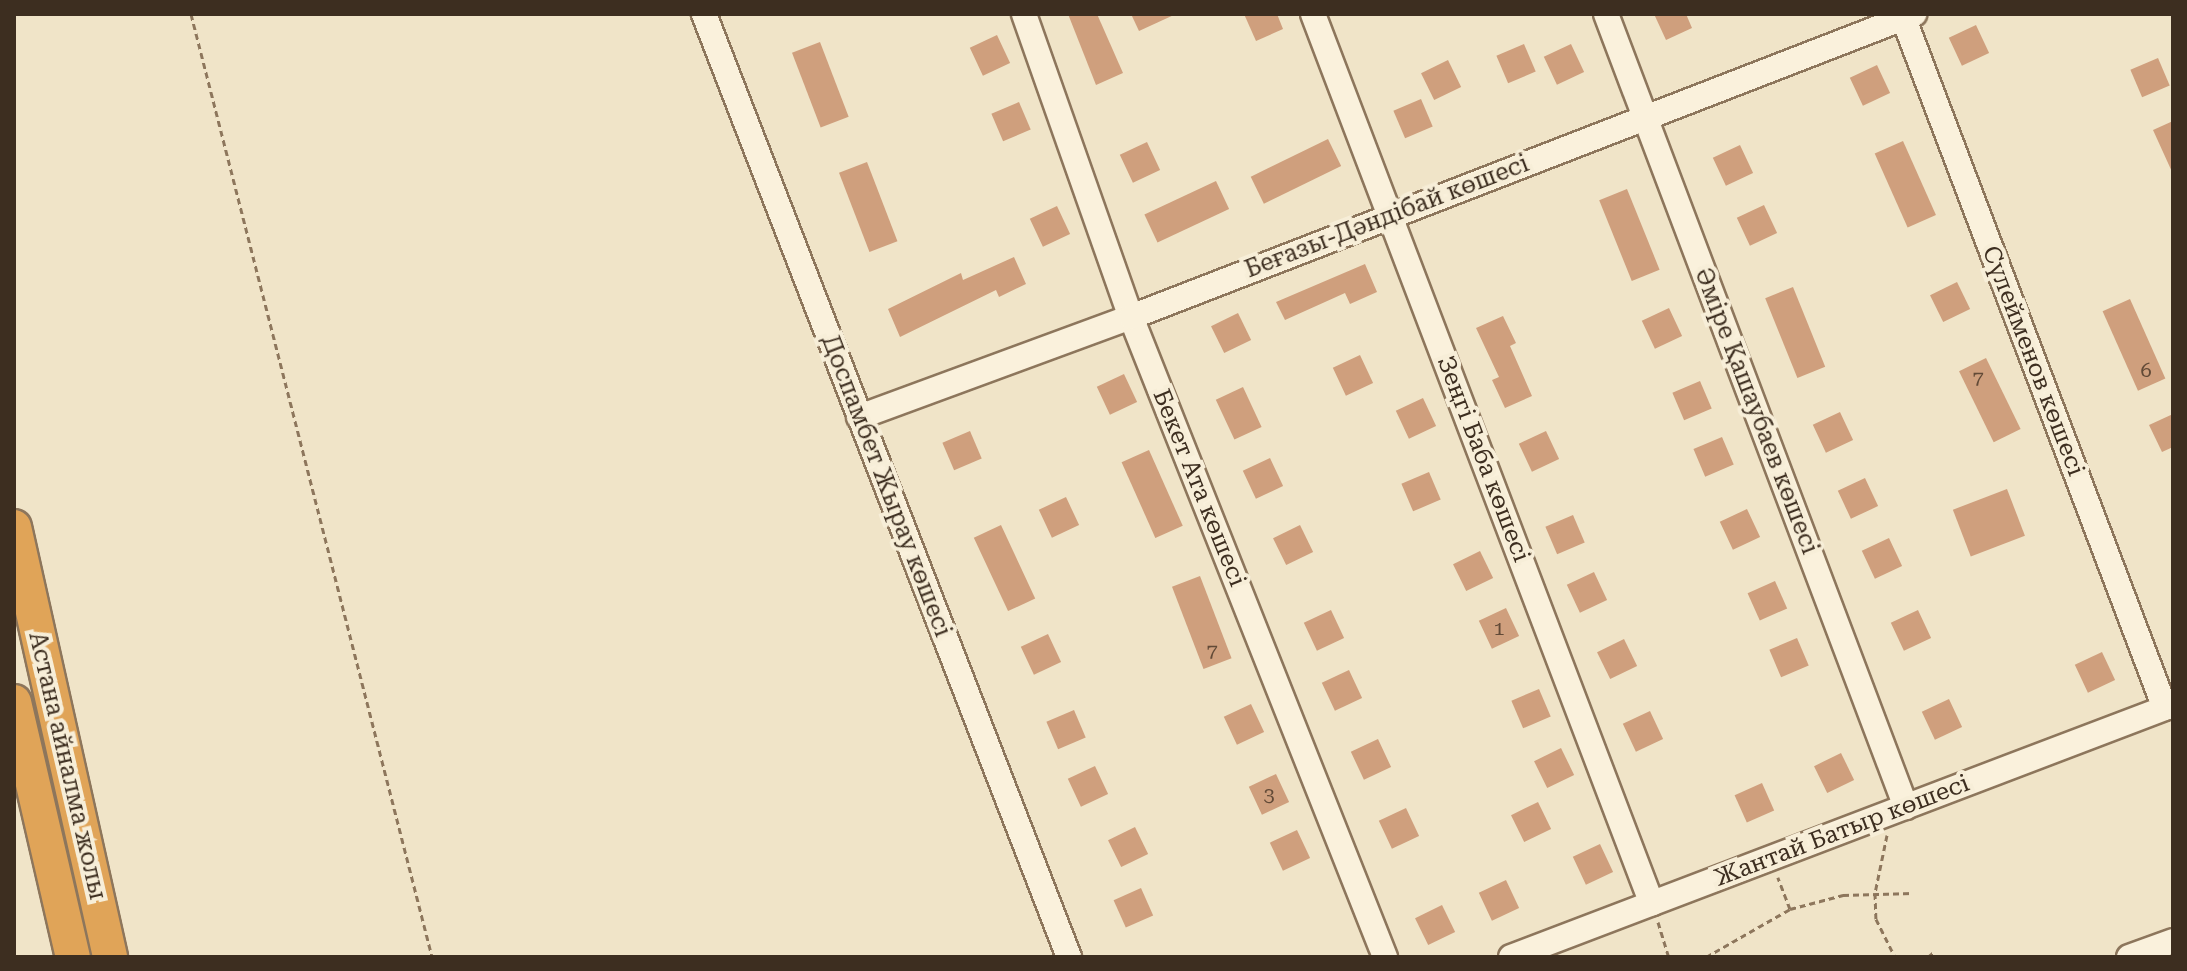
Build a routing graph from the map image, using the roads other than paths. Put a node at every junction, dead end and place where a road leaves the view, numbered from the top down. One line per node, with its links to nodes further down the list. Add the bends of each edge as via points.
1 (704, 14): 9 (street, Доспамбет Жырау көшесі)
2 (1024, 14): 8 (street, Бекет Ата көшесі)
3 (1313, 14): 7 (street, Зеңгі Баба көшесі)
4 (1606, 14): 6 (street, Әміре Қашаубаев көшесі)
5 (1907, 15): 6 (street, Беғазы-Дәндібай көшесі); 12 (street, Сүлейменов көшесі)
6 (1644, 118): 7 (street, Беғазы-Дәндібай көшесі); 13 (street, Әміре Қашаубаев көшесі)
7 (1390, 215): 8 (street, Беғазы-Дәндібай көшесі); 14 (street, Зеңгі Баба көшесі)
8 (1131, 317): 9 (street, Беғазы-Дәндібай көшесі); 19 (street, Бекет Ата көшесі)
9 (859, 417): 18 (street, Доспамбет Жырау көшесі)
10 (14, 527): 17 (highway, Астана айналма жолы)
11 (14, 702): 16 (highway, Астана айналма жолы)
12 (2169, 706): 13 (street, Жантай Батыр көшесі)
13 (1900, 809): 14 (street, Жантай Батыр көшесі)
14 (1652, 904): 20 (street, Жантай Батыр көшесі)
15 (2173, 941): 21 (street)
16 (73, 957)
17 (110, 957)
18 (1069, 957)
19 (1385, 957)
20 (1511, 957)
21 (2129, 957)

